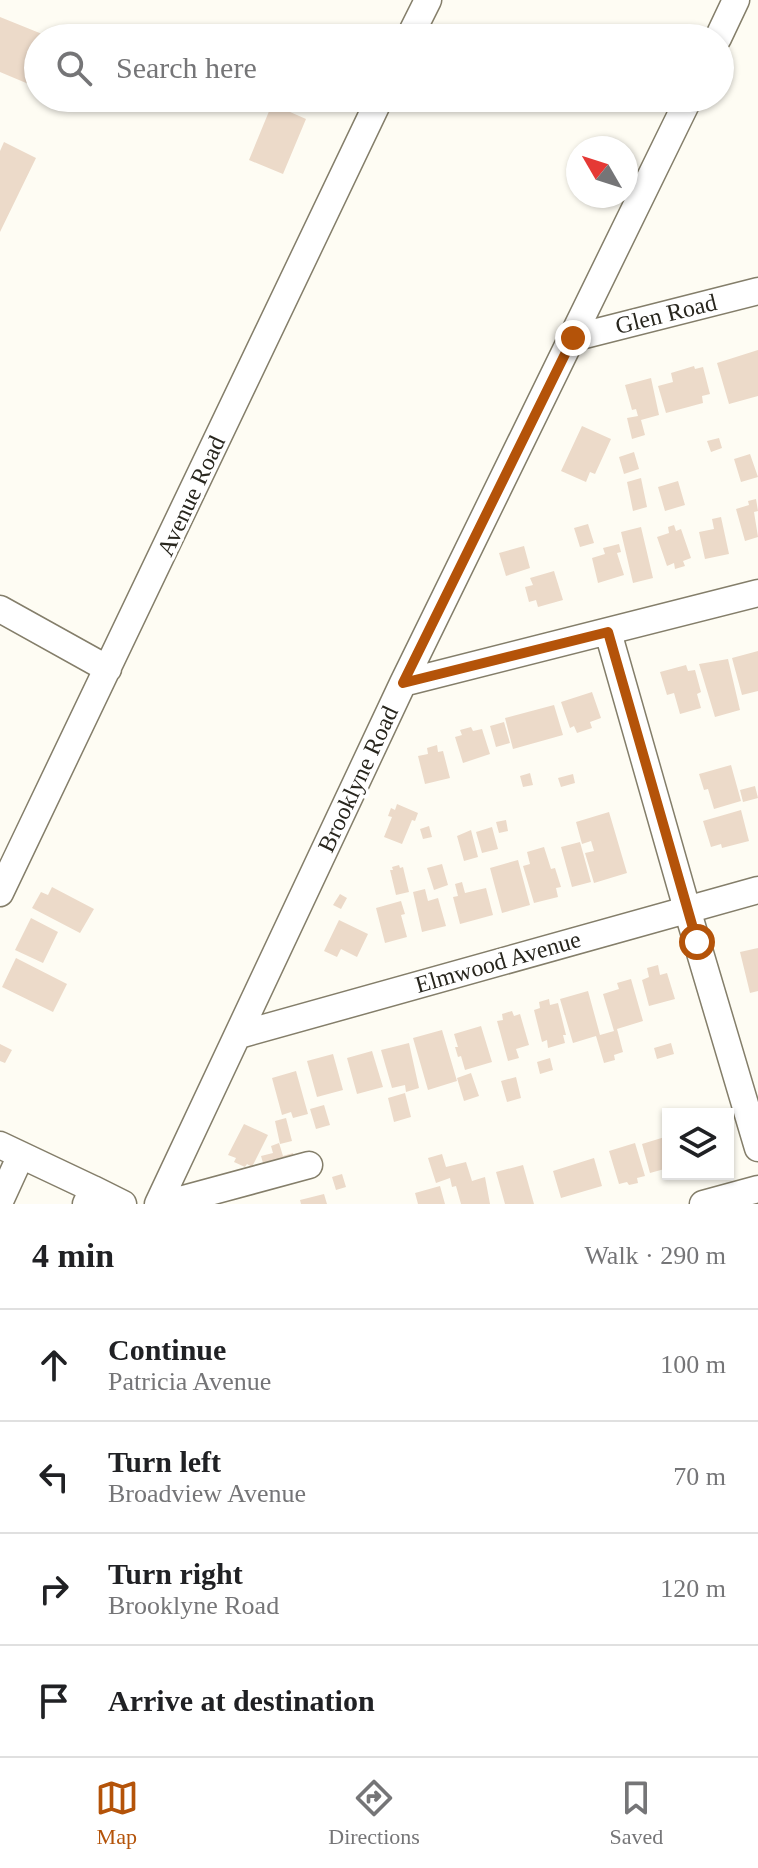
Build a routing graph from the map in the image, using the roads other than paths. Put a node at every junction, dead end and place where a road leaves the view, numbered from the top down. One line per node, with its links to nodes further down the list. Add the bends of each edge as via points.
1 (428, 0): 3 (street)
2 (731, 2): 4 (street)
3 (416, 24)
4 (723, 24)
5 (373, 112): 12 (street, Avenue Road)
6 (682, 112): 8 (street, Brooklyne Road)
7 (758, 291): 8 (street, Glen Road)
8 (573, 338): 13 (street, Brooklyne Road)
9 (758, 593): 11 (street)
10 (0, 609): 12 (street)
11 (608, 632): 13 (street); 16 (street)
12 (108, 669): 15 (street, Avenue Road)
13 (403, 683): 17 (street, Brooklyne Road)
14 (758, 890): 16 (street, Elmwood Avenue)
15 (0, 893)
16 (687, 909): 17 (street, Elmwood Avenue); 18 (street)
17 (239, 1035): 25 (street, Brooklyne Road)
18 (758, 1148)
19 (10, 1150): 22 (street); 23 (street)
20 (309, 1165): 26 (street)
21 (758, 1189): 27 (street)
22 (90, 1196): 24 (street)
23 (0, 1201)
24 (123, 1204)
25 (158, 1204)
26 (165, 1204)
27 (703, 1204)

